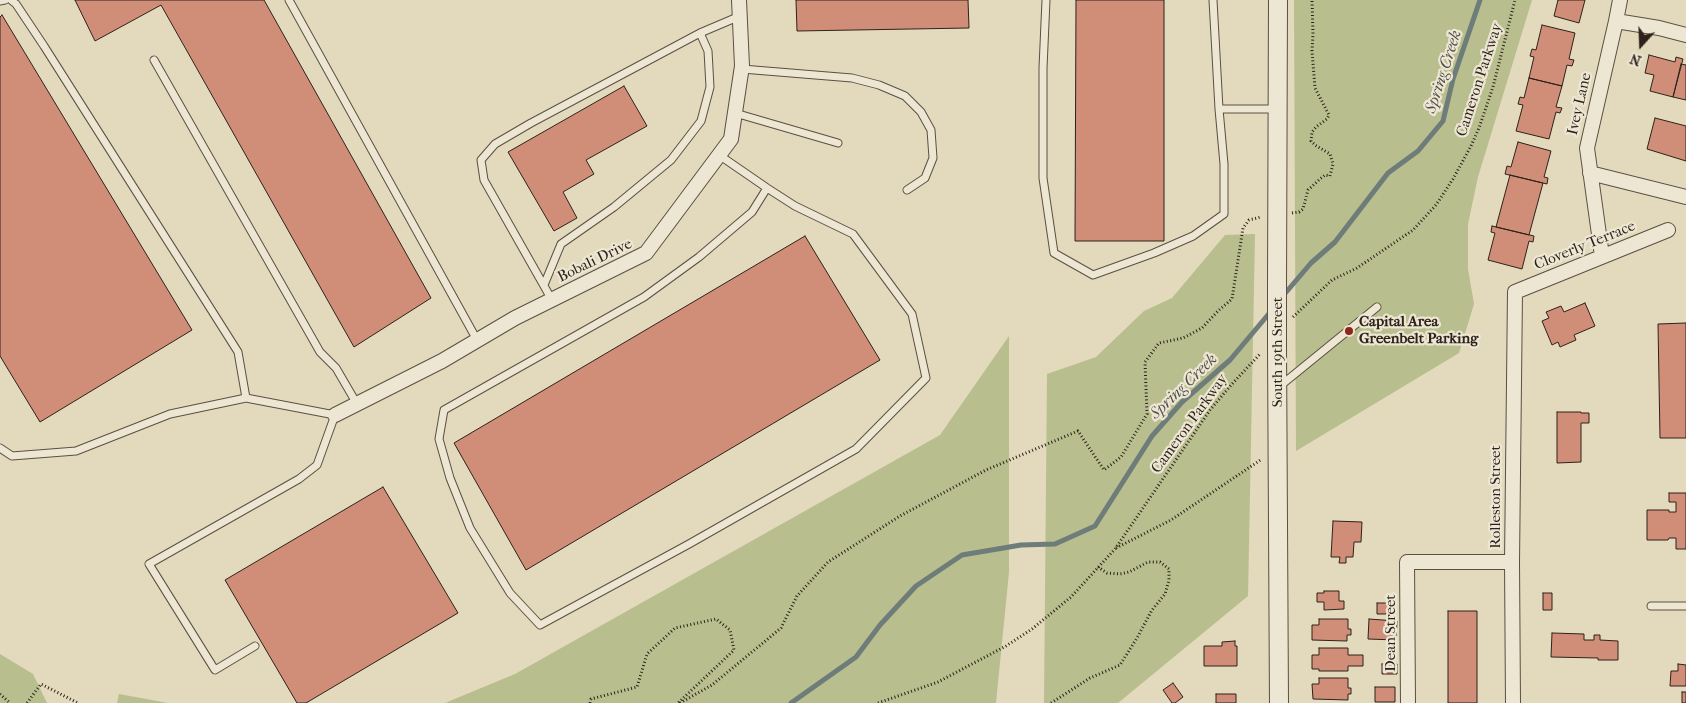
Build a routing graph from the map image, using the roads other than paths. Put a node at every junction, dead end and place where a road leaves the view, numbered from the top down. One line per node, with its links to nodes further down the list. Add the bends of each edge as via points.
1 (5, 0): 9 (lane)
2 (11, 0): 33 (lane, via 44,46 238,352)
3 (289, 0): 31 (lane)
4 (740, 0): 10 (street, Bobali Drive)
5 (1046, 0): 16 (lane, via 1043,178 1054,253 1093,274 1193,236 1224,214)
6 (1213, 0): 16 (lane)
7 (1278, 0): 17 (street, South 19th Street)
8 (1620, 0): 11 (street, Ivey Lane)
9 (0, 2)
10 (740, 16): 12 (lane); 15 (street, Bobali Drive)
11 (1616, 20): 13 (street); 21 (street, Ivey Lane, via 1587,148)
12 (700, 33): 27 (lane, via 708,51 710,87 701,121 671,160 614,207 561,244); 27 (lane, via 524,127 495,144 481,160 484,180)
13 (1686, 35)
14 (154, 60): 34 (lane, via 320,352 336,368)
15 (742, 69): 18 (street, Bobali Drive); 23 (lane, via 852,78 905,96 921,112 931,130 933,158 925,178)
16 (1219, 109): 17 (lane)
17 (1278, 109): 32 (street, South 19th Street, bridge, via 1277,285 1272,347)
18 (735, 113): 19 (lane); 20 (street, Bobali Drive, via 731,138)
19 (838, 143)
20 (719, 155): 22 (lane); 29 (street, Bobali Drive, via 646,254)
21 (1590, 173): 24 (street); 26 (street, Ivey Lane)
22 (767, 188): 22 (lane, via 795,206 853,234 912,314 926,378 856,449 540,625 510,593 470,528 439,439 444,410 644,296 699,257 752,212)
23 (908, 190)
24 (1686, 197)
25 (1668, 230): 26 (street, Cloverly Terrace)
26 (1602, 256): 28 (street, Cloverly Terrace)
27 (544, 286): 29 (lane)
28 (1515, 292): 37 (street, Rolleston Street)
29 (552, 300): 31 (street, Bobali Drive)
30 (1377, 307): 32 (lane)
31 (477, 340): 34 (street, Bobali Drive)
32 (1278, 388): 41 (street, South 19th Street)
33 (246, 398): 35 (lane); 36 (lane, via 170,414 76,451 12,456)
34 (357, 404): 35 (street, Bobali Drive)
35 (335, 415): 40 (lane, via 317,465 299,480 149,564 215,670)
36 (0, 448)
37 (1512, 562): 42 (street, Dean Street, via 1407,562); 43 (street, Rolleston Street)
38 (1651, 606): 39 (lane)
39 (1686, 606)
40 (255, 646)
41 (1279, 703)
42 (1408, 703)
43 (1513, 703)

